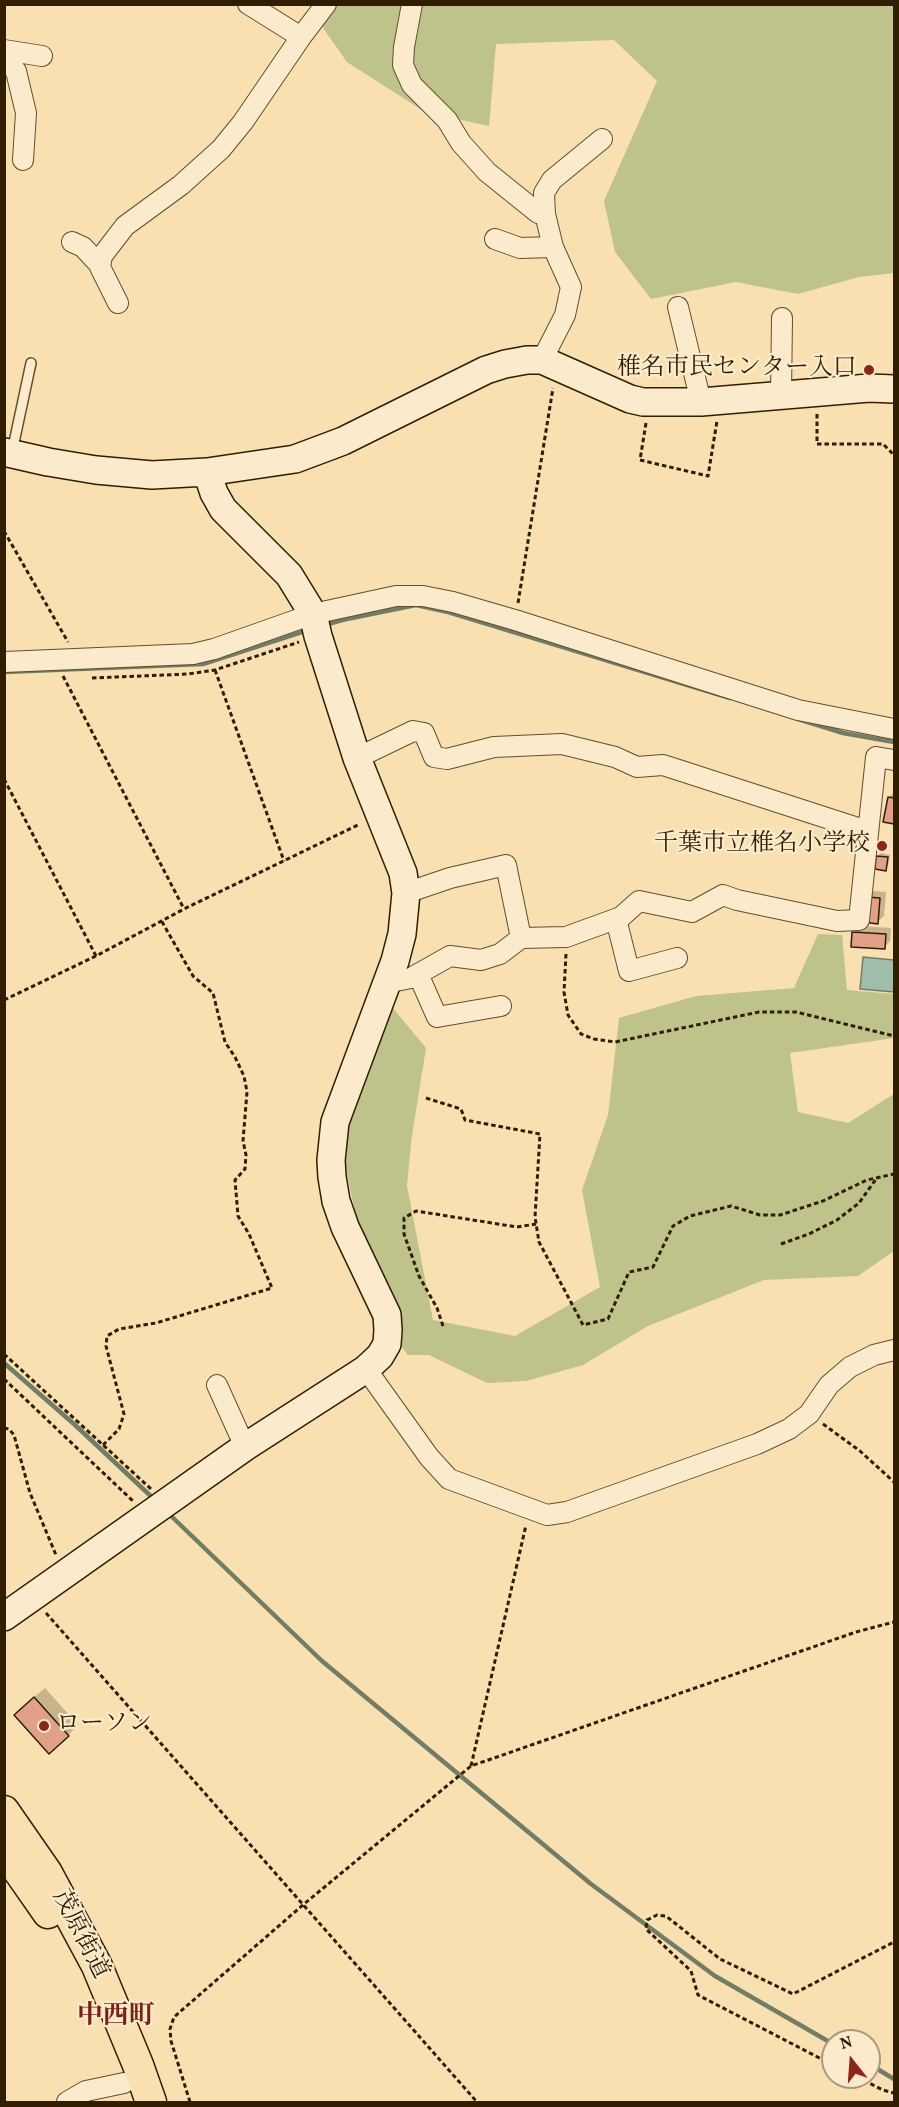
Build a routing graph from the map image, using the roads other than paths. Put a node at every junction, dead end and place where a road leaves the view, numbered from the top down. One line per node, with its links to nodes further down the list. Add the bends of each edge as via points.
1 (248, 4): 4 (street)
2 (326, 4): 4 (street)
3 (412, 4): 10 (street, via 403,65 412,86 447,120 487,172 538,213)
4 (301, 37): 14 (street, via 222,149 125,226)
5 (4, 50): 6 (street)
6 (42, 56)
7 (4, 59): 9 (street, via 16,71 26,113)
8 (602, 139): 10 (street, via 552,180 544,194)
9 (23, 160)
10 (545, 214): 13 (street)
11 (495, 238): 13 (street, via 520,248)
12 (72, 242): 14 (street)
13 (553, 247): 18 (street, via 571,287 565,315)
14 (101, 261): 15 (street, via 100,267)
15 (118, 303)
16 (678, 307): 22 (street)
17 (782, 318): 21 (street)
18 (542, 360): 22 (street, via 630,399); 24 (street, via 486,370 343,441 295,459)
19 (31, 363): 23 (lane)
20 (894, 389): 21 (street)
21 (781, 395): 22 (street)
22 (708, 402)
23 (8, 453): 24 (street, via 96,470 152,475)
24 (207, 472): 25 (street, via 223,509 289,575)
25 (315, 625): 26 (street, via 193,654); 27 (street, via 396,596 423,596 515,620 798,711); 28 (street)
26 (4, 662)
27 (894, 729)
28 (357, 758): 30 (street, via 413,731 424,733 434,757 447,759 494,747 562,744 615,757 637,767 663,765); 31 (street, via 400,865)
29 (894, 760): 30 (street, via 876,758)
30 (867, 831): 32 (street, via 859,920 837,921 723,895 692,912 639,901)
31 (406, 893): 33 (street, via 506,865); 36 (street, via 402,934)
32 (616, 919): 33 (street, via 566,938); 34 (street, via 629,971)
33 (522, 938): 35 (street, via 500,954 481,960 450,956)
34 (677, 958)
35 (418, 974): 36 (street); 37 (street, via 437,1017)
36 (386, 983): 39 (street, via 335,1122 332,1151 336,1201 387,1316 387,1344)
37 (501, 1006)
38 (894, 1350): 39 (street, via 850,1367 828,1385 809,1414 789,1429 567,1512 547,1515 449,1479)
39 (366, 1369): 41 (street)
40 (217, 1385): 41 (street)
41 (245, 1447): 42 (street)
42 (4, 1617)
43 (4, 1810): 47 (main road, 茂原街道, via 48,1873 76,1925 116,2010)
44 (4, 1850): 45 (main road, 茂原街道, via 66,1943 99,2014)
45 (127, 2093): 46 (street, via 86,2091)
46 (67, 2103)
47 (151, 2103)

